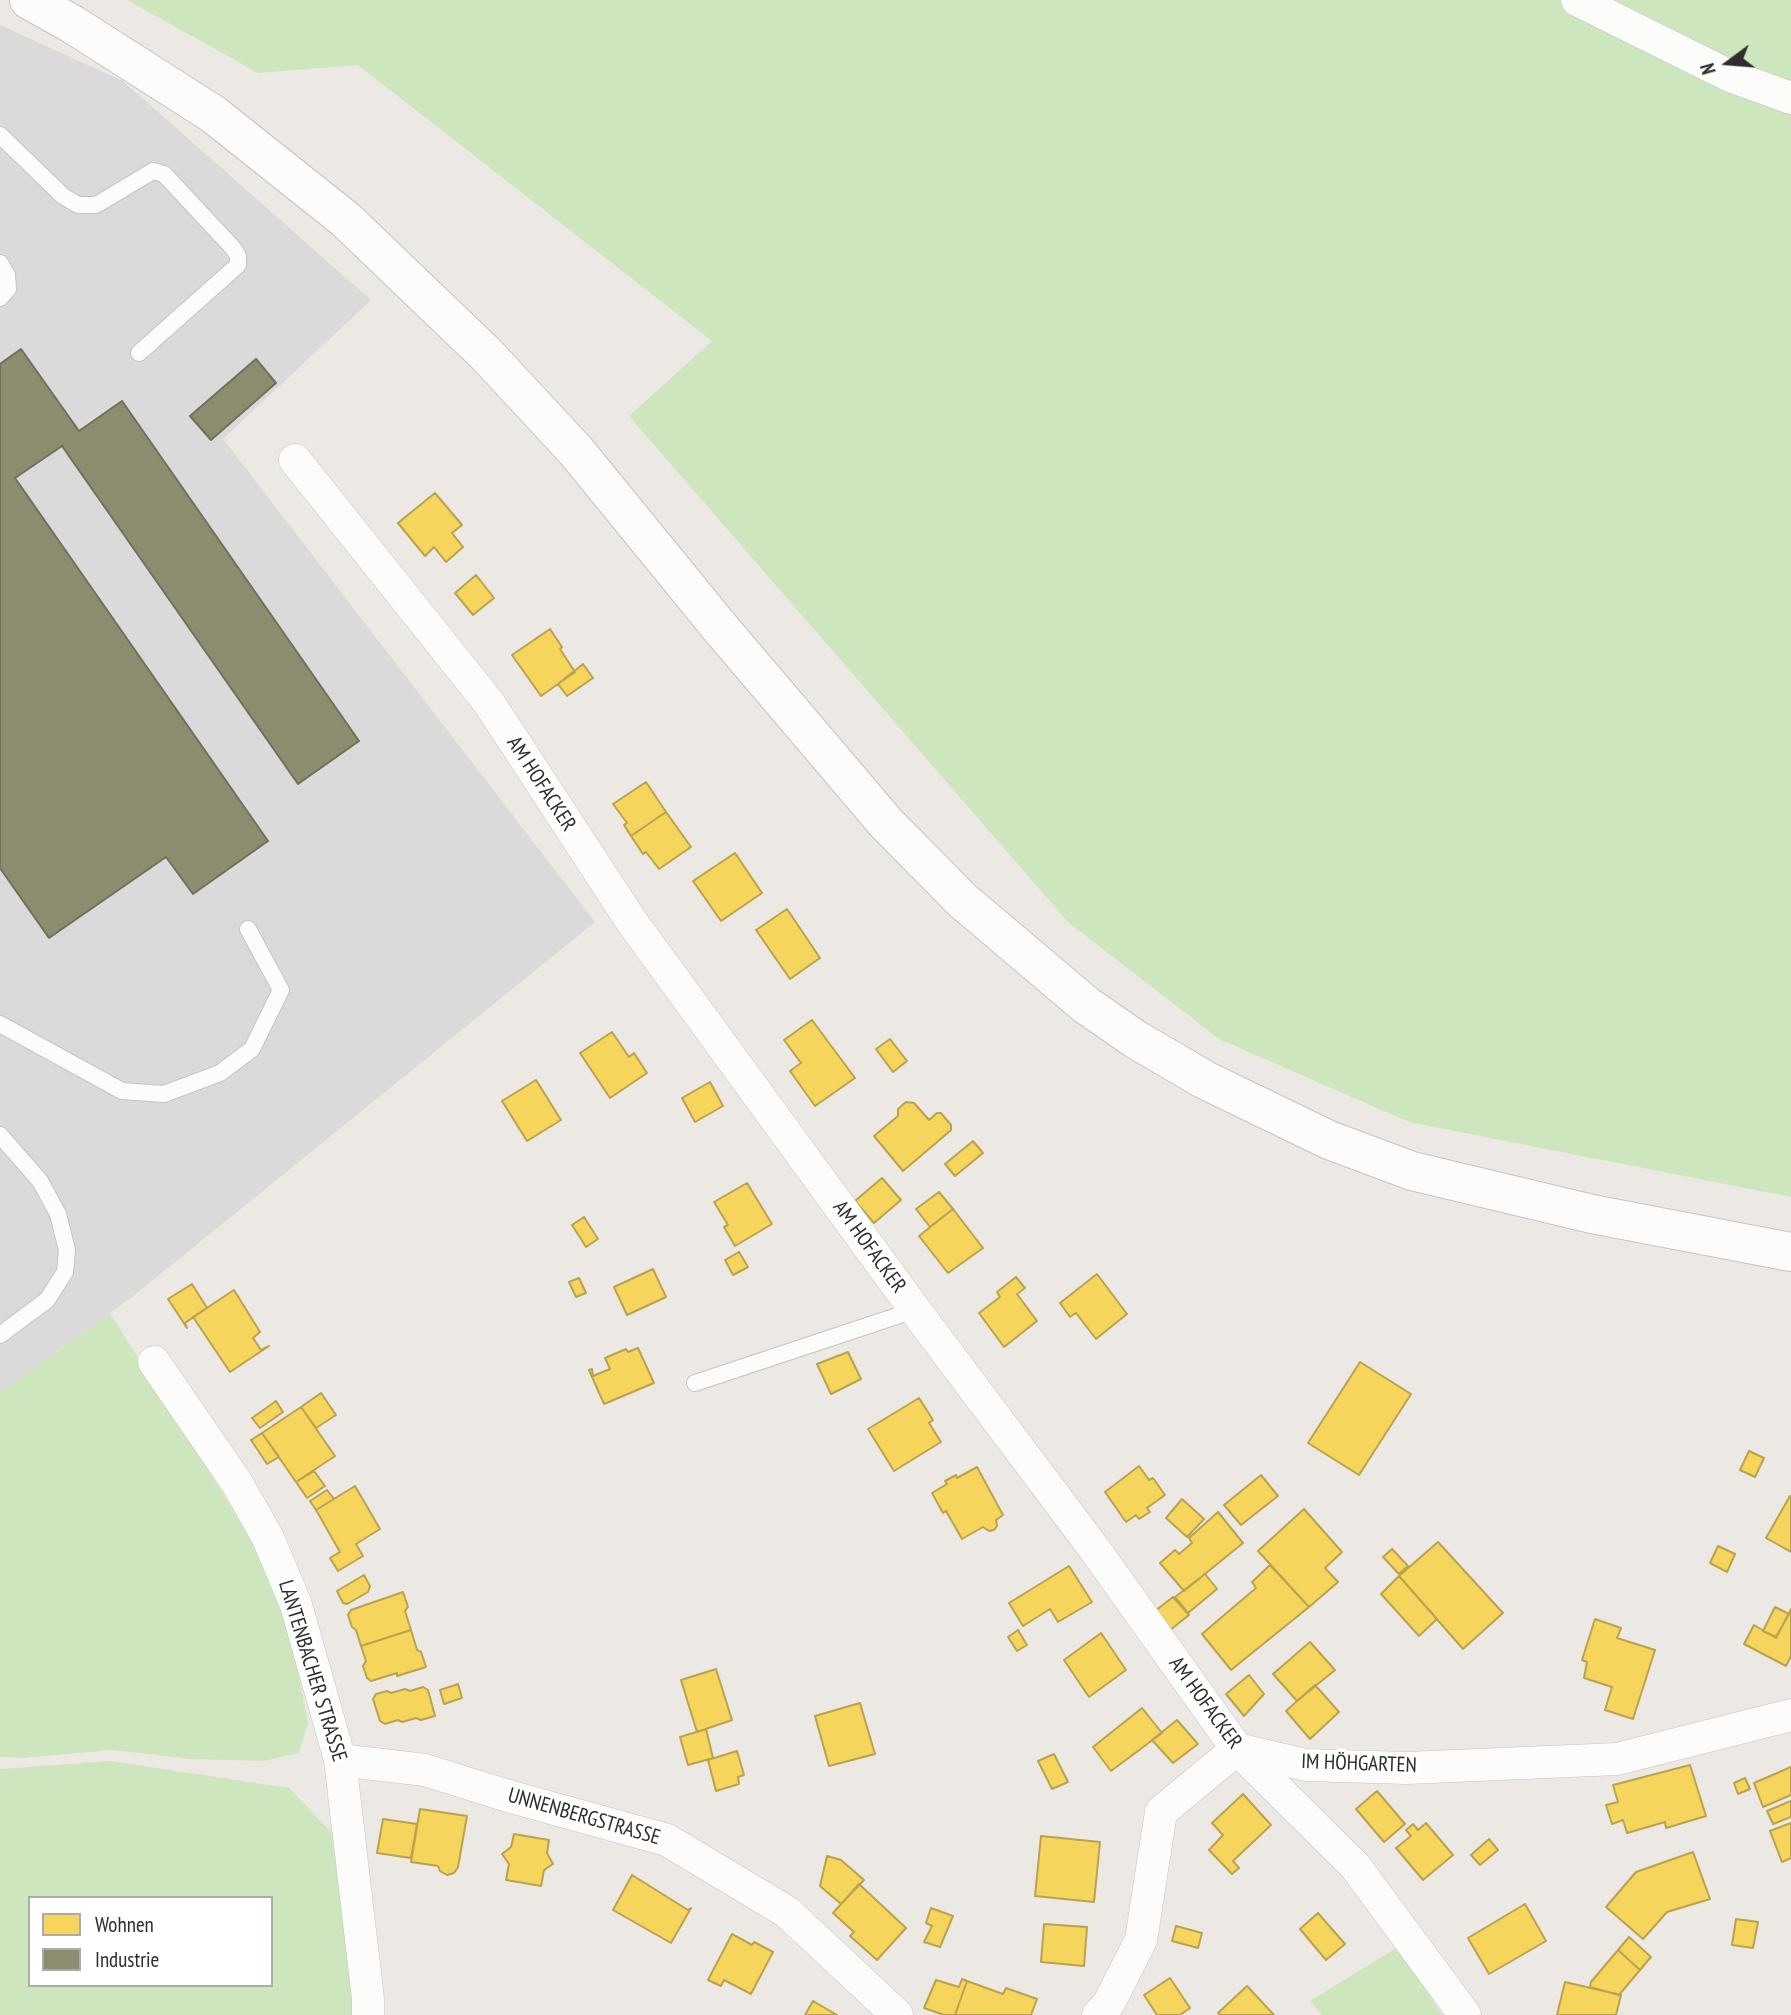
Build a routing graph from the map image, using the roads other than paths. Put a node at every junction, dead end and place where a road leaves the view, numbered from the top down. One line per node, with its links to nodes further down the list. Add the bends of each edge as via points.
1 (29, 0): 12 (main road, via 213,114 345,219 486,354 576,451 886,822 962,900 1086,1005 1205,1080 1329,1140 1412,1171 1592,1214)
2 (1577, 0): 3 (street, via 1730,76)
3 (1791, 98)
4 (0, 135): 7 (lane, via 78,205 96,205 153,172 164,174 233,248 237,265)
5 (0, 263): 6 (lane, via 8,289)
6 (0, 298)
7 (139, 353)
8 (295, 460): 13 (street, AM HOFACKER, via 488,703 632,922)
9 (248, 929): 10 (lane, via 281,990 252,1049 219,1073 163,1094 122,1091)
10 (0, 1024)
11 (0, 1135): 14 (lane, via 40,1181 58,1214 67,1250 65,1272 47,1300)
12 (1791, 1252)
13 (915, 1311): 16 (lane); 18 (street, AM HOFACKER, via 1093,1547)
14 (0, 1335)
15 (154, 1362): 19 (street, LANTENBACHER STRASSE, via 237,1483 268,1538 296,1605)
16 (695, 1383)
17 (1791, 1715): 18 (street, IM HÖHGARTEN, via 1617,1759 1407,1768 1306,1765)
18 (1237, 1749): 22 (street, via 1161,1812 1141,1940 1109,2003); 23 (street, AM HOFACKER, via 1355,1866)
19 (340, 1760): 20 (street, LANTENBACHER STRASSE); 21 (street, UNNENBERGSTRASSE, via 425,1770 667,1840 787,1912)
20 (368, 2015)
21 (897, 2015)
22 (1098, 2015)
23 (1465, 2015)

